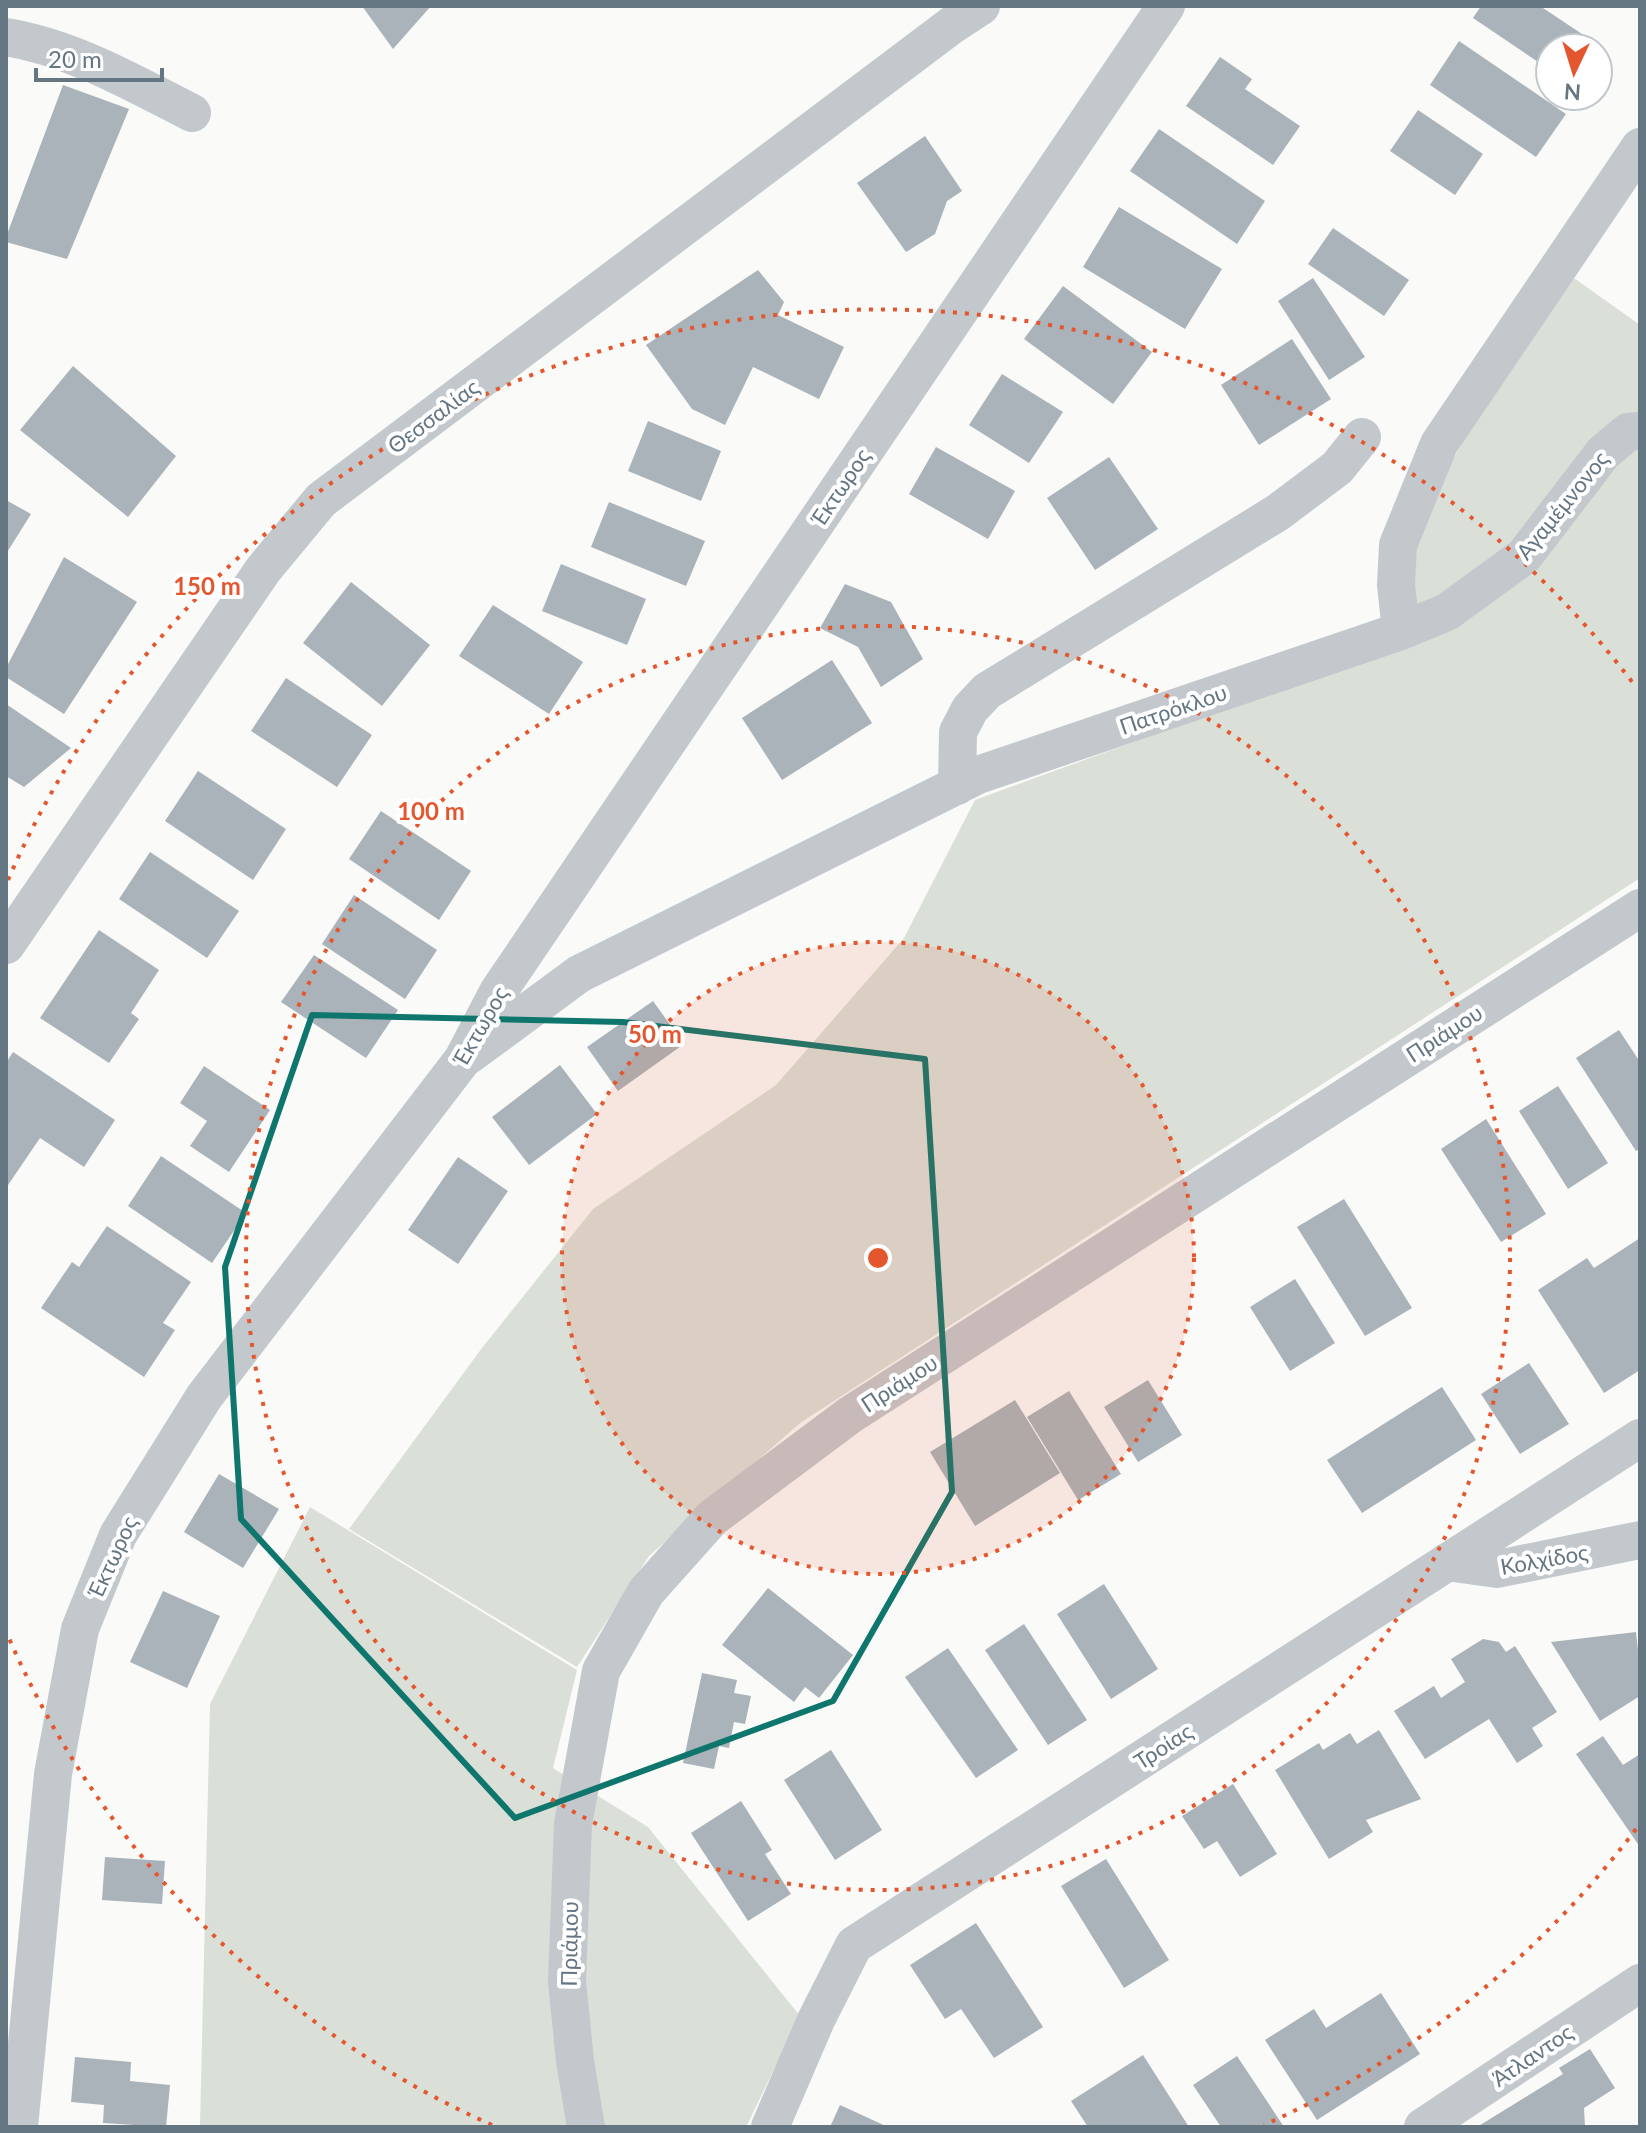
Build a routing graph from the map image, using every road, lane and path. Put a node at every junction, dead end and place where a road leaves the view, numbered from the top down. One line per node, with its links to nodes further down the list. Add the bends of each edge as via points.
1 (1166, 6): 12 (street, Έκτωρος, via 498,992)
2 (958, 12): 11 (street, Θεσσαλίας, via 321,500 263,570)
3 (6, 37): 4 (street, via 91,63)
4 (192, 113)
5 (1640, 147): 8 (street, via 1439,444 1398,545)
6 (1640, 431): 8 (street, Αγαμέμνονος, via 1628,432 1603,453 1524,556 1447,612)
7 (1362, 437): 9 (street, via 1337,468 1277,513 987,691 958,732)
8 (1401, 631): 9 (street, Πατρόκλου)
9 (957, 786): 12 (street, Πατρόκλου, via 579,974)
10 (1640, 908): 18 (street, Πριάμου, via 850,1415 712,1518 646,1592 601,1671 573,1824 567,1981)
11 (6, 945)
12 (463, 1059): 17 (street, Έκτωρος, via 204,1397 118,1535 80,1629 53,1774)
13 (1640, 1438): 15 (street, Τροίας)
14 (1640, 1540): 15 (street, Κολχίδος, via 1497,1569)
15 (1447, 1562): 19 (street, Τροίας, via 854,1945)
16 (1640, 1983): 20 (street, Άτλαντος)
17 (19, 2127)
18 (586, 2127)
19 (770, 2127)
20 (1423, 2127)

